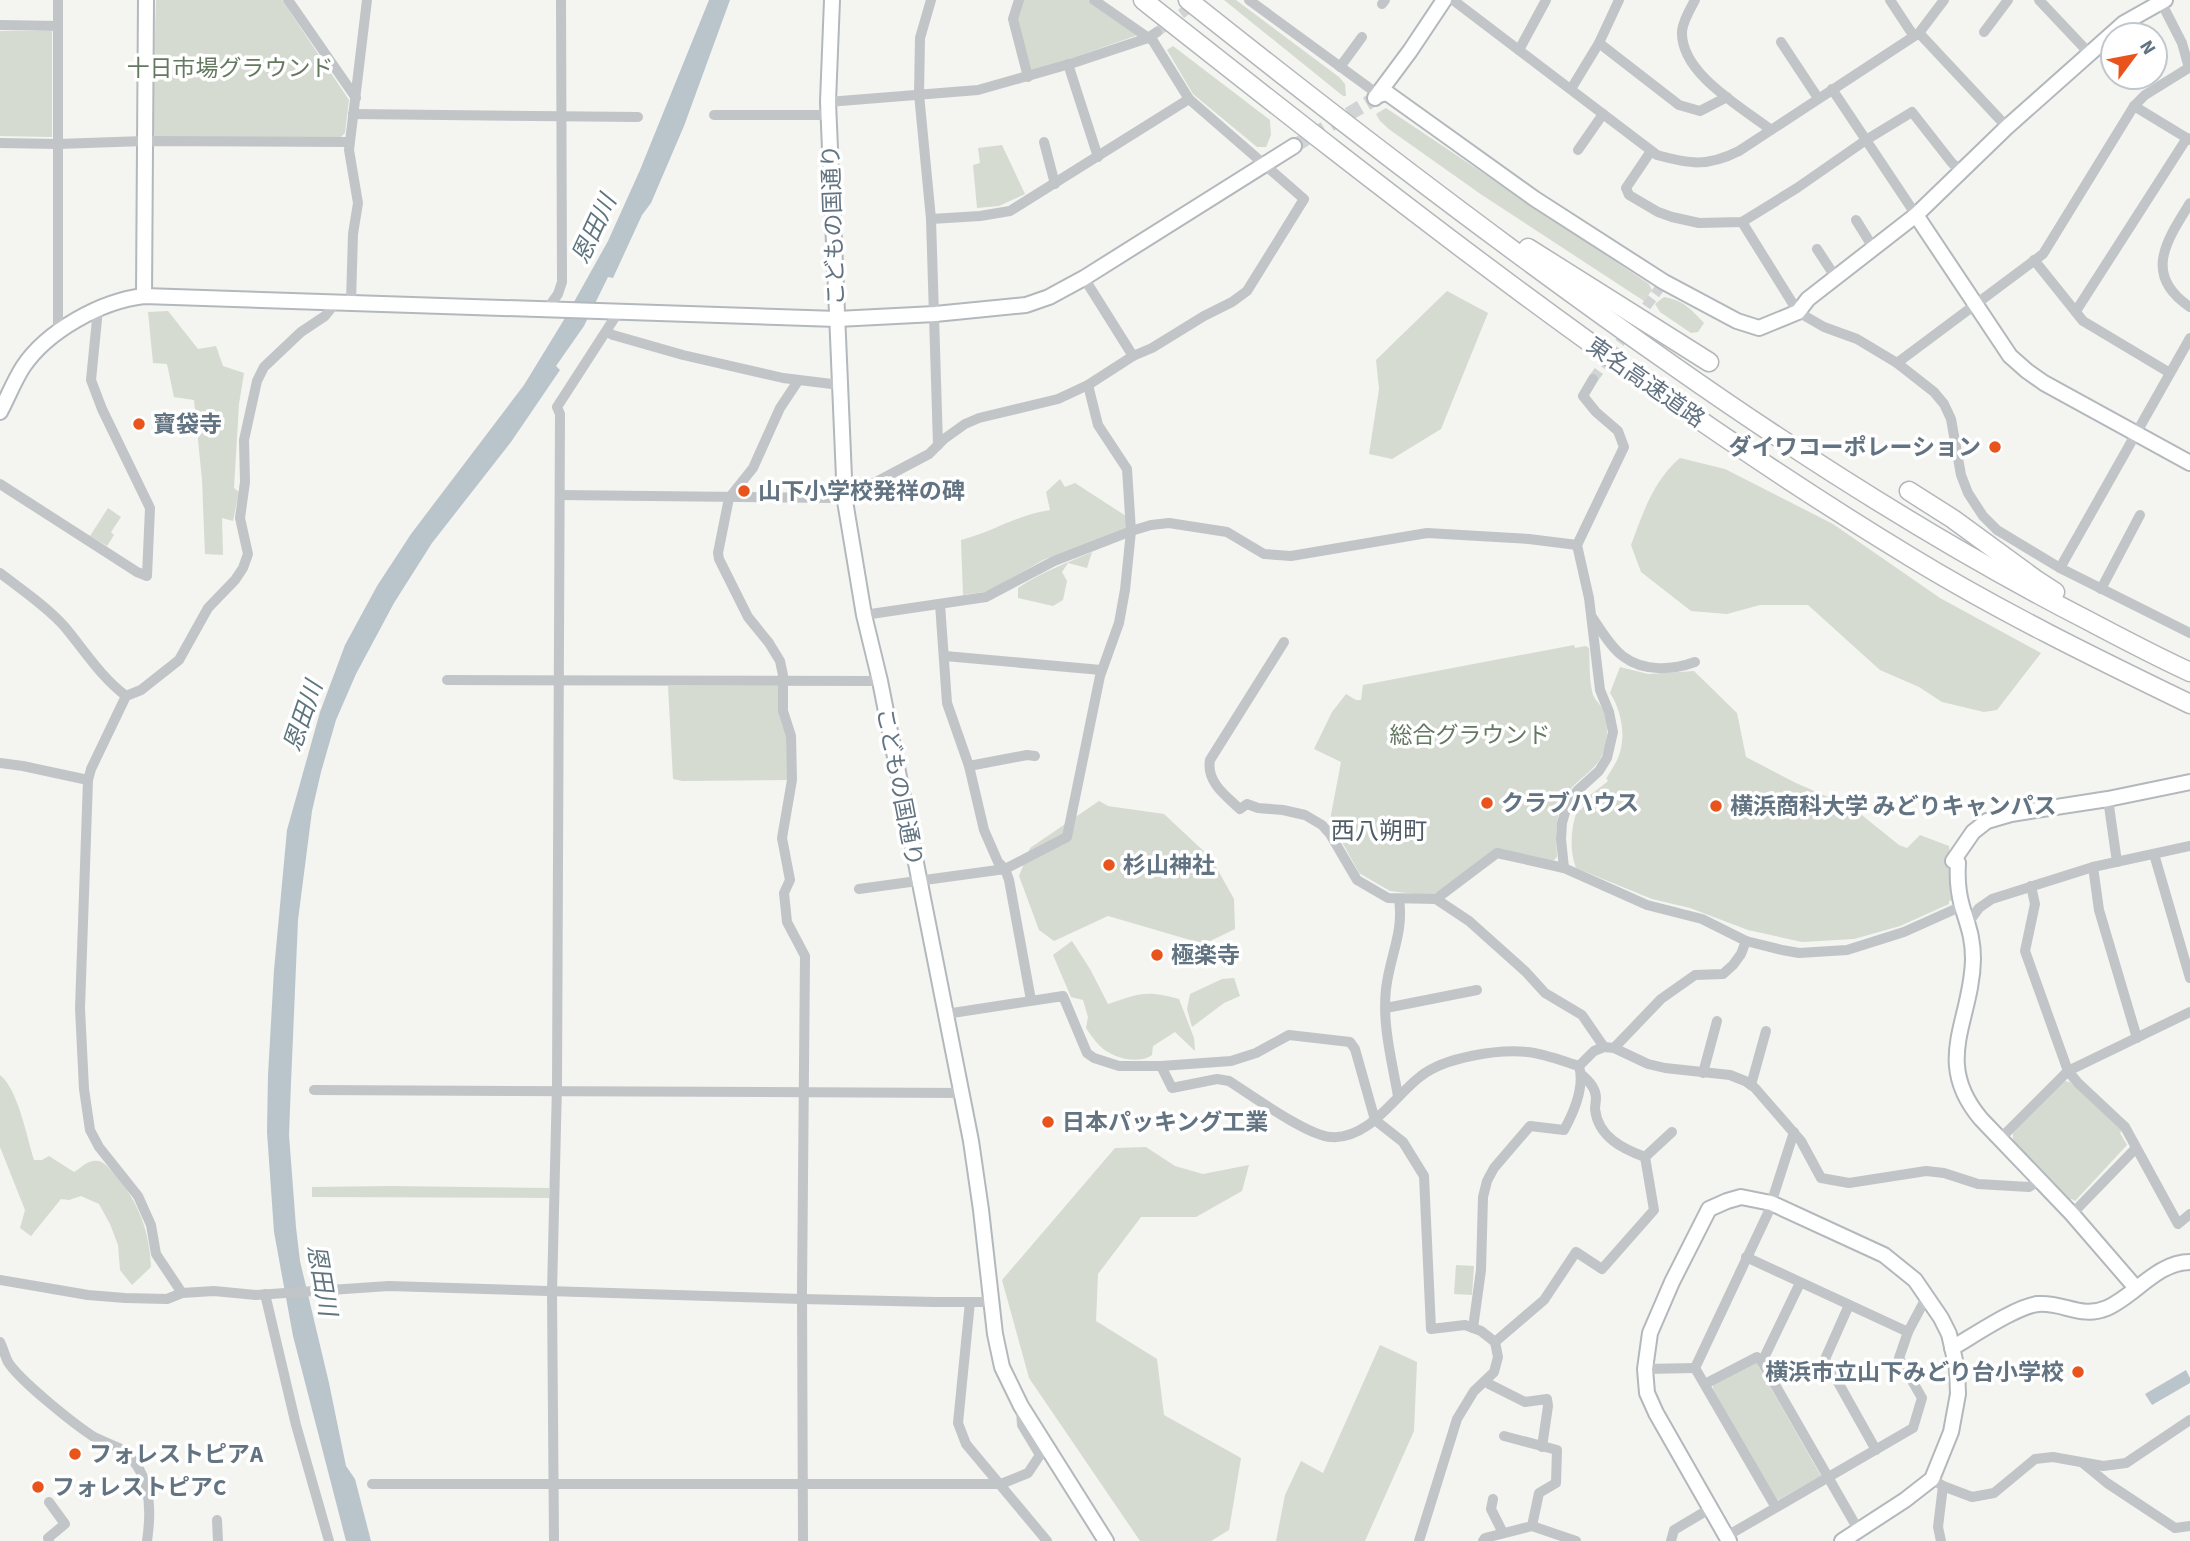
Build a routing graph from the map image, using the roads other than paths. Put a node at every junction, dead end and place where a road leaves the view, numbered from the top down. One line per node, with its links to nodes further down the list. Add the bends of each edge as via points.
1 (58, 0): 24 (street)
2 (146, 0): 56 (street)
3 (288, 0): 40 (street)
4 (368, 0): 40 (street)
5 (561, 0): 49 (street)
6 (832, 0): 46 (street, こどもの国通り)
7 (931, 0): 39 (street, via 920,38)
8 (1019, 0): 36 (street, via 1013,19)
9 (1094, 0): 27 (street)
10 (1143, 0): 131 (highway, 東名高速道路, via 1446,237 1722,435 1910,557)
11 (1188, 0): 68 (highway, 東名高速道路)
12 (1249, 0): 34 (street)
13 (1444, 0): 42 (street)
14 (1453, 0): 31 (street)
15 (1546, 0): 31 (street)
16 (1619, 0): 30 (street)
17 (1695, 0): 41 (street, via 1682,30 1687,55)
18 (1890, 0): 26 (street)
19 (1944, 0): 26 (street)
20 (2008, 0): 25 (street)
21 (2039, 0): 32 (street)
22 (2162, 1): 32 (street, via 2124,23); 35 (street)
23 (0, 25): 24 (street)
24 (58, 26): 60 (street)
25 (1984, 32)
26 (1916, 34): 38 (street); 52 (street)
27 (1152, 35): 33 (street); 44 (street)
28 (1362, 37): 34 (street)
29 (1781, 42): 43 (street)
30 (1598, 43): 37 (street); 41 (street, via 1679,105 1700,111)
31 (1518, 50): 37 (street)
32 (2089, 53): 52 (street)
33 (1068, 64): 36 (street); 64 (street)
34 (1340, 67): 42 (street)
35 (2190, 67): 45 (street)
36 (1028, 77): 39 (street, via 978,90)
37 (1572, 89): 48 (street)
38 (1832, 89): 43 (street); 55 (street)
39 (919, 94): 46 (street); 71 (street)
40 (356, 97): 47 (street)
41 (1727, 97): 53 (street)
42 (1375, 98): 87 (street, via 1387,93 1535,199 1664,282 1737,321 1759,328)
43 (1818, 98): 53 (street)
44 (1189, 99): 64 (street); 65 (street)
45 (2134, 106): 54 (street); 76 (street, via 2043,254)
46 (829, 109): 50 (street); 89 (street, こどもの国通り)
47 (353, 114): 49 (street); 57 (street)
48 (1603, 114): 62 (street); 63 (street)
49 (560, 115): 51 (street); 83 (street, via 562,282)
50 (714, 115)
51 (638, 117)
52 (2007, 127): 66 (street)
53 (1771, 130): 63 (street, via 1722,159 1705,163)
54 (2189, 139): 86 (street)
55 (1866, 140): 66 (street, via 1912,112); 70 (street); 73 (street)
56 (144, 141): 57 (street); 60 (street); 79 (street)
57 (349, 142): 80 (street, via 358,203)
58 (1044, 142): 67 (street)
59 (0, 143): 60 (street)
60 (58, 144): 90 (street)
61 (1294, 146): 65 (street)
62 (1578, 150)
63 (1651, 151): 73 (street, via 1626,188 1629,195 1684,220)
64 (1098, 157): 67 (street)
65 (1265, 165): 77 (street); 93 (street, via 1304,199 1247,291)
66 (1961, 172): 70 (street)
67 (1055, 184): 71 (street, via 1010,211)
68 (1429, 189): 94 (highway); 125 (highway, 東名高速道路, via 1579,300 1837,477 2019,585)
69 (2190, 203): 82 (street, via 2161,259 2166,281)
70 (1916, 215): 75 (street); 81 (street)
71 (931, 219): 88 (street)
72 (1856, 220): 75 (street)
73 (1742, 222): 87 (street)
74 (1817, 249): 78 (street)
75 (1874, 249): 78 (street)
76 (2034, 260): 81 (street); 86 (street)
77 (1084, 278): 88 (street, via 1026,305); 93 (street)
78 (1836, 278): 87 (street)
79 (144, 296): 80 (street); 84 (street)
80 (343, 302): 83 (street); 130 (street, via 301,332 264,367 257,381 244,440 240,518 248,554 243,569 208,608 179,660)
81 (1975, 304): 95 (street); 102 (street, via 2010,356 2027,371)
82 (2190, 307)
83 (551, 308): 85 (street)
84 (98, 309): 90 (street); 105 (street, via 91,380 150,508 148,576)
85 (615, 311): 89 (street); 91 (street)
86 (2076, 311): 96 (street, via 2083,321)
87 (1798, 312): 95 (street)
88 (935, 314): 89 (street); 103 (street)
89 (837, 319): 99 (street, こどもの国通り)
90 (58, 332): 101 (street, via 24,366)
91 (607, 332): 98 (street); 108 (street, via 557,407)
92 (2190, 338): 96 (street)
93 (1133, 356): 100 (street)
94 (1709, 362)
95 (1897, 362): 113 (street, via 1944,404 1961,475 1983,516 2014,542)
96 (2170, 373): 102 (street)
97 (1593, 379): 112 (street, via 1583,396 1618,431 1624,447)
98 (798, 381): 99 (street); 109 (street, via 780,408 753,468)
99 (840, 385): 107 (street, こどもの国通り)
100 (1088, 385): 103 (street, via 1058,398 979,418); 111 (street, via 1098,425 1127,469)
101 (0, 412)
102 (2135, 432): 104 (street); 113 (street)
103 (938, 444): 107 (street, via 929,454)
104 (2189, 461)
105 (0, 484)
106 (1909, 491): 123 (highway, via 2035,579)
107 (845, 494): 109 (street, via 838,498); 117 (street, こどもの国通り)
108 (560, 495): 109 (street); 127 (street)
109 (729, 498): 129 (street, via 718,556 748,617 775,651)
110 (2140, 515): 115 (street)
111 (1131, 531): 112 (street, via 1169,523 1191,525 1227,532 1264,554 1291,556 1427,533); 116 (street, via 1054,561 986,597); 124 (street, via 1119,623)
112 (1577, 545): 118 (street)
113 (2060, 568): 115 (street)
114 (0, 573): 130 (street, via 47,609 103,676)
115 (2101, 589): 119 (street)
116 (940, 604): 117 (street); 121 (street)
117 (864, 615): 128 (street, こどもの国通り)
118 (1591, 617): 122 (street, via 1622,657 1641,666 1680,667); 142 (street, via 1600,690 1613,732 1599,771 1568,802 1561,839)
119 (2190, 633)
120 (1284, 642): 147 (street, via 1210,760 1212,779 1240,809 1247,804 1283,810 1322,825 1357,880 1388,898)
121 (945, 656): 124 (street); 134 (street, via 947,703)
122 (1695, 662)
123 (2190, 666)
124 (1101, 670): 143 (street, via 1068,837)
125 (2190, 672)
126 (447, 680): 127 (street)
127 (559, 681): 129 (street); 168 (street)
128 (880, 681): 129 (street); 144 (street, こどもの国通り)
129 (783, 682): 169 (street, via 792,780 782,838 790,880 784,892 787,922 805,956)
130 (126, 696): 135 (street)
131 (2190, 704)
132 (1035, 756): 134 (street)
133 (0, 763): 135 (street)
134 (969, 766): 143 (street, via 984,830)
135 (88, 780): 188 (street, via 80,1008 90,1130 138,1196 151,1225 156,1254)
136 (2190, 782): 137 (street)
137 (2108, 799): 140 (street); 149 (street, via 1987,821 1973,832 1953,861 1958,863)
138 (2190, 846): 139 (street)
139 (2154, 854): 140 (street); 152 (street)
140 (2117, 862): 141 (street)
141 (2093, 867): 145 (street); 160 (street, via 2099,910)
142 (1564, 868): 148 (street, via 1497,853); 151 (street, via 1647,905 1702,919)
143 (1004, 869): 144 (street); 154 (street)
144 (919, 880): 146 (street); 157 (street, こどもの国通り)
145 (2031, 886): 150 (street, via 1992,899); 164 (street, via 2035,904 2025,951)
146 (859, 889)
147 (1399, 899): 148 (street); 155 (street, via 1400,931 1389,971)
148 (1436, 899): 161 (street, via 1469,921 1545,993 1582,1015)
149 (1962, 906): 150 (street); 151 (street, via 1847,950 1799,953)
150 (1968, 923): 175 (street, via 1973,960 1956,1061 1972,1109)
151 (1746, 940): 161 (street, via 1741,954 1723,974 1695,975 1661,999)
152 (2190, 978)
153 (1477, 990): 155 (street)
154 (1031, 1000): 157 (street); 162 (street, via 1063,996 1087,1053 1094,1058 1119,1066)
155 (1386, 1008): 171 (street)
156 (2190, 1012): 160 (street)
157 (946, 1014): 170 (street, こどもの国通り)
158 (1717, 1021): 165 (street)
159 (1766, 1031): 166 (street)
160 (2137, 1038): 164 (street)
161 (1609, 1048): 163 (street, via 1594,1051); 165 (street, via 1648,1064)
162 (1161, 1066): 172 (street, via 1172,1088 1229,1081 1324,1136 1353,1133); 172 (street, via 1231,1061 1289,1035 1350,1042)
163 (1580, 1070): 171 (street, via 1527,1052 1479,1055 1444,1062); 177 (street, via 1596,1095 1595,1109 1610,1139); 195 (street, via 1574,1112 1564,1130 1530,1125 1487,1181)
164 (2068, 1071): 175 (street); 176 (street, via 2125,1126)
165 (1703, 1073): 166 (street, via 1730,1075)
166 (1751, 1085): 174 (street)
167 (314, 1090): 168 (street)
168 (556, 1091): 169 (street); 187 (street)
169 (803, 1093): 170 (street); 191 (street)
170 (961, 1093): 192 (street, こどもの国通り)
171 (1398, 1096): 172 (street)
172 (1375, 1120): 195 (street, via 1403,1142 1424,1176 1431,1329)
173 (1672, 1132): 177 (street)
174 (1794, 1132): 178 (street, via 1821,1178 1844,1182 1926,1171 1978,1184 2029,1187); 179 (street)
175 (2000, 1139): 178 (street)
176 (2136, 1148): 180 (street); 181 (street, via 2178,1223)
177 (1646, 1157): 198 (street, via 1654,1210 1602,1269 1576,1252 1544,1300)
178 (2040, 1180): 180 (street)
179 (1771, 1203): 182 (street); 190 (street, via 1884,1255); 202 (street, via 1741,1198 1709,1209 1650,1333)
180 (2072, 1214): 186 (street)
181 (2190, 1214)
182 (1746, 1257): 185 (street); 201 (street)
183 (2190, 1262): 186 (street, via 2179,1262)
184 (0, 1280): 188 (street, via 113,1297 167,1299)
185 (1800, 1283): 194 (street); 200 (street)
186 (2136, 1288): 199 (street, via 2094,1312 2077,1312 2058,1304 2023,1308)
187 (552, 1292): 189 (street, via 389,1286); 191 (street); 214 (street)
188 (182, 1293): 189 (street)
189 (268, 1294): 230 (street, via 289,1398)
190 (1927, 1296): 196 (street); 199 (street)
191 (802, 1299): 193 (street); 215 (street)
192 (992, 1301): 193 (street); 205 (street, こどもの国通り, via 1002,1367)
193 (970, 1302): 216 (street, via 958,1423 966,1444)
194 (1849, 1305): 196 (street); 209 (street, via 1825,1359)
195 (1473, 1328): 198 (street)
196 (1908, 1332): 209 (street, via 1899,1358 1922,1398 1913,1428)
197 (0, 1342): 228 (street, via 8,1362 46,1399 96,1438 130,1457 150,1495)
198 (1495, 1342): 203 (street, via 1496,1367)
199 (1952, 1348): 212 (street, via 1958,1394)
200 (1762, 1362): 204 (street, via 1757,1357); 211 (street)
201 (1695, 1367): 202 (street); 204 (street)
202 (1645, 1369): 220 (street, via 1647,1393 1656,1413)
203 (1486, 1381): 208 (street, via 1525,1402 1547,1399); 235 (street, via 1457,1419)
204 (1705, 1384): 219 (street)
205 (1021, 1406): 216 (street, via 1022,1425 1040,1455 1028,1473); 234 (street, こどもの国通り)
206 (2190, 1420): 210 (street, via 2126,1463 2103,1466)
207 (1503, 1436): 208 (street)
208 (1542, 1447): 222 (street, via 1557,1450 1556,1483 1539,1493)
209 (1876, 1450): 211 (street)
210 (2081, 1461): 212 (street, via 2035,1459 1994,1493 1980,1496); 223 (street, via 2175,1528)
211 (1828, 1478): 219 (street); 224 (street)
212 (1938, 1482): 224 (street); 240 (street)
213 (372, 1484): 214 (street)
214 (554, 1484): 215 (street); 231 (street)
215 (803, 1484): 216 (street); 232 (street)
216 (1001, 1484): 233 (street)
217 (1493, 1499): 225 (street, via 1491,1509)
218 (49, 1502): 227 (street, via 65,1524 47,1538)
219 (1775, 1506): 226 (street)
220 (1710, 1508): 226 (street); 238 (street, via 1674,1530)
221 (217, 1520): 229 (street)
222 (1532, 1526): 225 (street); 237 (street)
223 (2190, 1526)
224 (1859, 1531): 239 (street)
225 (1503, 1533): 236 (street)
226 (1728, 1539)
227 (49, 1541)
228 (147, 1541)
229 (218, 1541)
230 (329, 1541)
231 (554, 1541)
232 (803, 1541)
233 (1048, 1541)
234 (1106, 1541)
235 (1419, 1541)
236 (1483, 1541)
237 (1576, 1541)
238 (1671, 1541)
239 (1842, 1541)
240 (1941, 1541)

